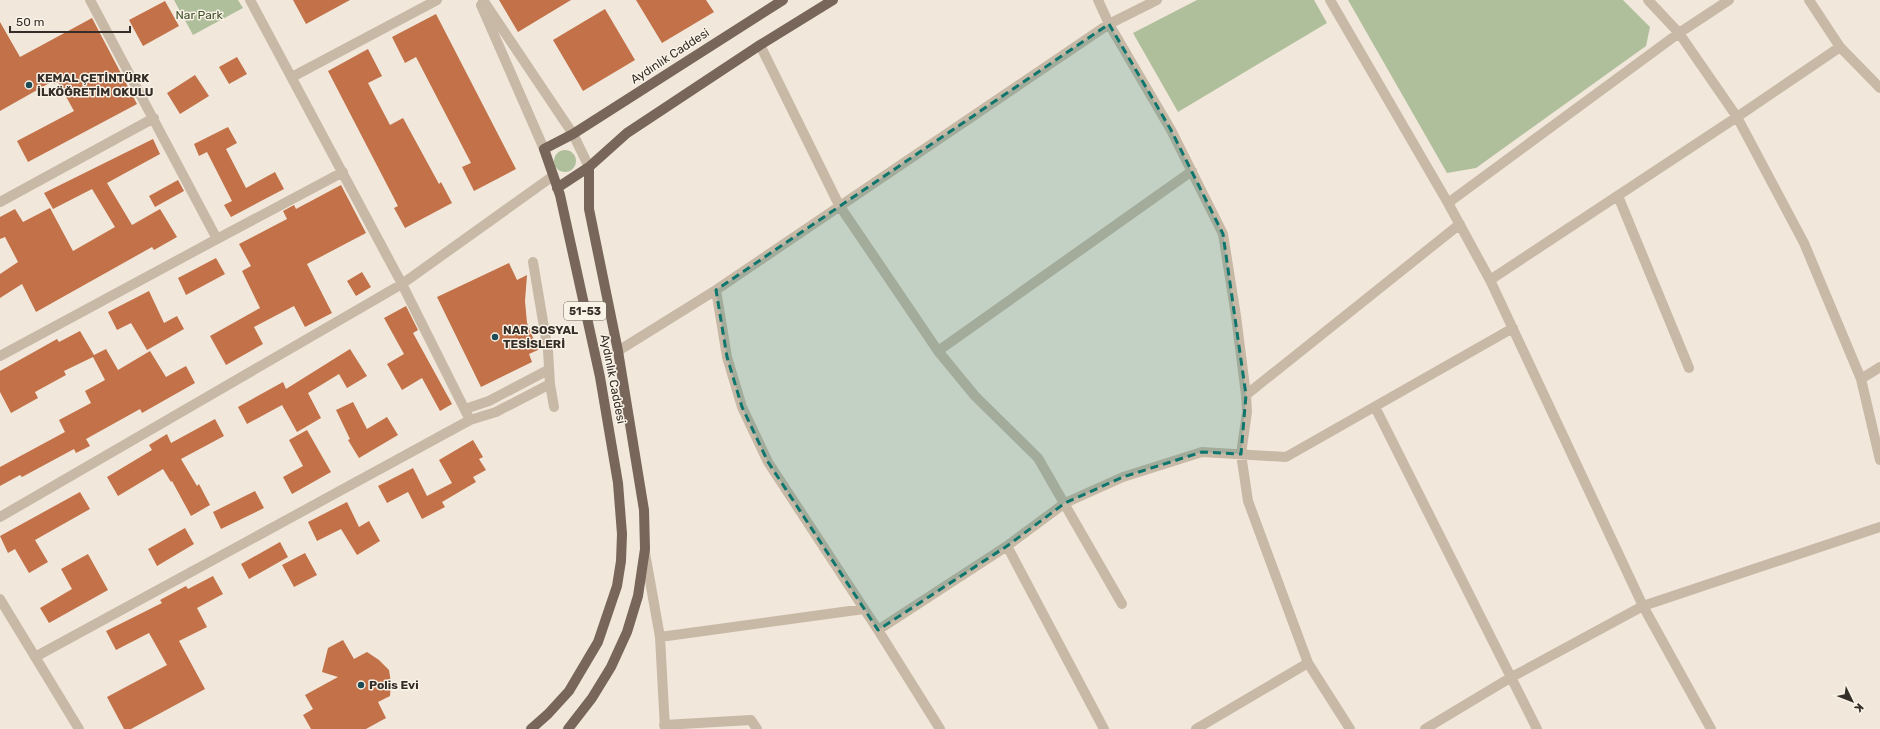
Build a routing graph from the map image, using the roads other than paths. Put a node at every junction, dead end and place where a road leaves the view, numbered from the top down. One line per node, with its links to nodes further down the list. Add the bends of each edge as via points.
1 (90, 0): 21 (street)
2 (250, 0): 18 (street)
3 (437, 0): 18 (street)
4 (478, 0): 23 (street)
5 (483, 0): 22 (street)
6 (783, 0): 22 (main road, Aydınlık Caddesi)
7 (832, 0): 16 (main road)
8 (1098, 0): 14 (street)
9 (1157, 0): 14 (street)
10 (1330, 0): 31 (street)
11 (1648, 0): 15 (street)
12 (1729, 0): 15 (street)
13 (1809, 0): 17 (street)
14 (1109, 24): 25 (street); 32 (street)
15 (1679, 33): 20 (street); 31 (street)
16 (760, 45): 24 (main road, via 627,133); 32 (street)
17 (1840, 47): 19 (street); 20 (street)
18 (292, 77): 26 (street)
19 (1880, 88)
20 (1737, 117): 29 (street); 46 (street, via 1804,243)
21 (154, 118): 30 (street); 34 (street)
22 (573, 134): 23 (main road, Aydınlık Caddesi); 24 (street)
23 (544, 149): 27 (main road, Aydınlık Caddesi / 51-53)
24 (589, 167): 28 (main road); 40 (main road, Aydınlık Caddesi / 51-53, via 589,209)
25 (1192, 171): 41 (street); 48 (street, via 1223,234)
26 (343, 172): 34 (street); 37 (street)
27 (553, 176): 28 (main road, Aydınlık Caddesi / 51-53); 37 (street)
28 (558, 188): 71 (main road, Aydınlık Caddesi / 51-53, via 601,384 622,511 622,547 617,586 598,642 569,691)
29 (1618, 196): 36 (street); 44 (street)
30 (0, 202)
31 (1448, 202): 33 (street)
32 (839, 205): 38 (street); 41 (street)
33 (1460, 224): 36 (street); 48 (street)
34 (217, 239): 42 (street)
35 (533, 262): 45 (street, via 548,351)
36 (1490, 280): 39 (street)
37 (402, 284): 51 (street); 56 (street)
38 (716, 290): 40 (street); 63 (street, via 727,357 742,406 765,455)
39 (1513, 328): 50 (street); 62 (street)
40 (618, 351): 59 (main road, Aydınlık Caddesi / 51-53, via 644,510)
41 (938, 351): 55 (street, via 975,396 1038,458)
42 (0, 356)
43 (1880, 367): 46 (street)
44 (1689, 368)
45 (548, 370): 47 (street); 51 (street, via 489,401)
46 (1861, 378): 54 (street)
47 (550, 384): 49 (street); 52 (street, via 496,412)
48 (1246, 395): 53 (street, via 1247,412)
49 (554, 407)
50 (1375, 407): 53 (street, via 1286,457); 68 (street)
51 (465, 409): 52 (street)
52 (470, 420): 66 (street)
53 (1241, 454): 55 (street, via 1202,452 1123,477); 67 (street, via 1248,501)
54 (1880, 460)
55 (1065, 503): 58 (street); 61 (street)
56 (0, 517)
57 (1880, 527): 62 (street)
58 (1007, 546): 64 (street); 75 (street)
59 (645, 549): 65 (street); 72 (main road, Aydınlık Caddesi / 51-53, via 638,596 627,632 592,698)
60 (0, 599): 66 (street)
61 (1122, 604)
62 (1643, 606): 68 (street); 80 (street)
63 (864, 609): 64 (street); 65 (street)
64 (878, 630): 74 (street)
65 (660, 637): 69 (street)
66 (35, 657): 70 (street)
67 (1308, 663): 76 (street); 77 (street)
68 (1510, 678): 78 (street); 79 (street)
69 (665, 727): 73 (street, via 751,720)
70 (77, 729)
71 (531, 729)
72 (568, 729)
73 (757, 729)
74 (940, 729)
75 (1104, 729)
76 (1196, 729)
77 (1350, 729)
78 (1425, 729)
79 (1537, 729)
80 (1711, 729)

